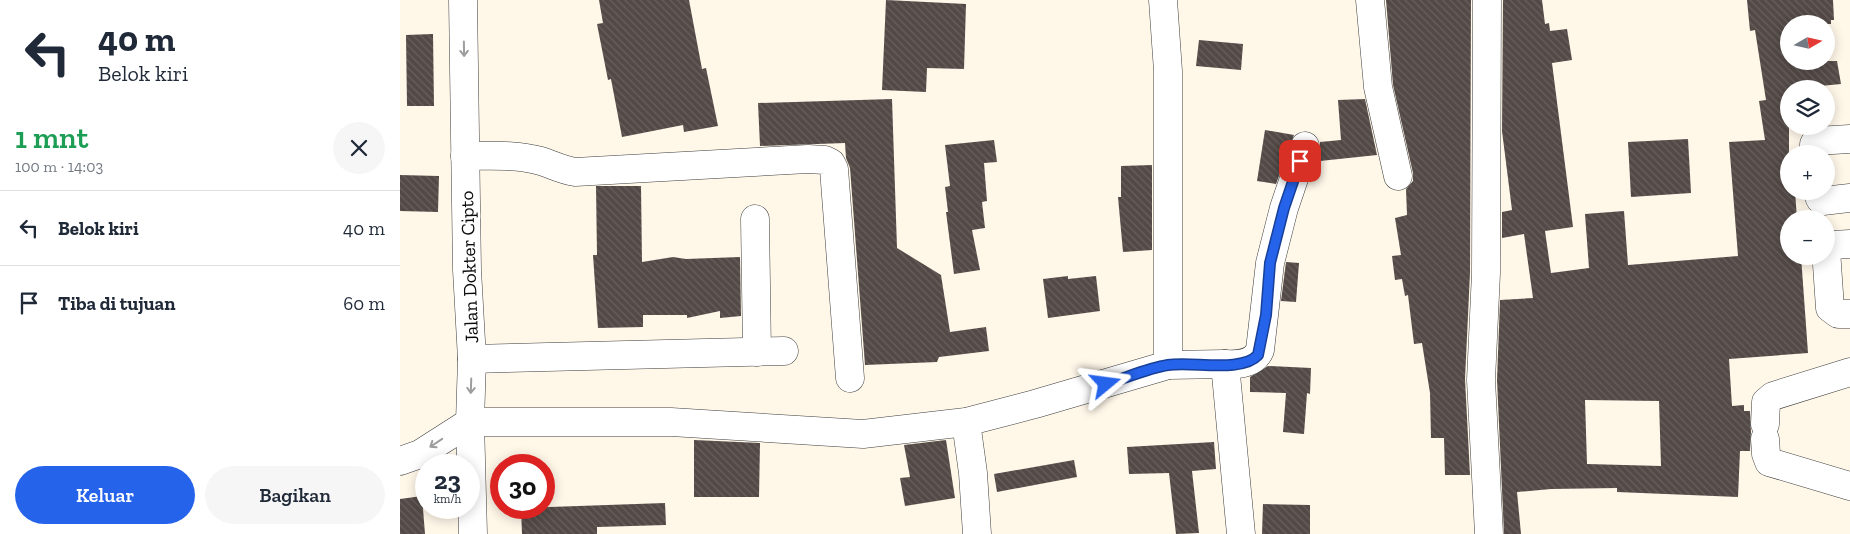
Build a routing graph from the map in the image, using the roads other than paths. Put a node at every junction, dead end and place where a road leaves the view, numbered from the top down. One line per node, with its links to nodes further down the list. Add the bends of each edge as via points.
1 (463, 0): 8 (street, Jalan Dokter Cipto, one-way to 8)
2 (1163, 0): 21 (street, via 1168,71)
3 (1370, 0): 9 (street, via 1378,87)
4 (1487, 0): 34 (street, via 1486,272 1481,380)
5 (1850, 139): 6 (street, via 1816,141)
6 (1815, 145)
7 (1305, 146): 20 (street, via 1270,263 1260,350 1249,361 1238,365)
8 (466, 156): 19 (street, Jalan Dokter Cipto); 23 (street, via 513,156 575,172 808,160 831,162)
9 (1398, 176)
10 (1850, 198): 11 (street)
11 (1835, 199)
12 (755, 219): 18 (street)
13 (1850, 244): 14 (street)
14 (1835, 245)
15 (1827, 265): 16 (street, via 1830,308 1838,314)
16 (1850, 314)
17 (784, 351): 18 (street)
18 (757, 352): 19 (street)
19 (472, 359): 24 (street, Jalan Dokter Cipto, one-way to 24)
20 (1225, 364): 21 (street); 33 (street)
21 (1168, 365): 25 (street)
22 (1850, 372): 29 (street, via 1773,396 1766,402 1765,431 1769,462)
23 (850, 378)
24 (470, 422): 25 (street, via 671,422 862,434); 26 (street, Jalan Dokter Cipto); 27 (street, one-way to 27, via 420,454)
25 (966, 422): 32 (street)
26 (470, 454)
27 (400, 461): 28 (street)
28 (415, 465)
29 (1850, 486)
30 (472, 519): 31 (street, Jalan Dokter Cipto)
31 (473, 534)
32 (977, 534)
33 (1241, 534)
34 (1489, 534)

